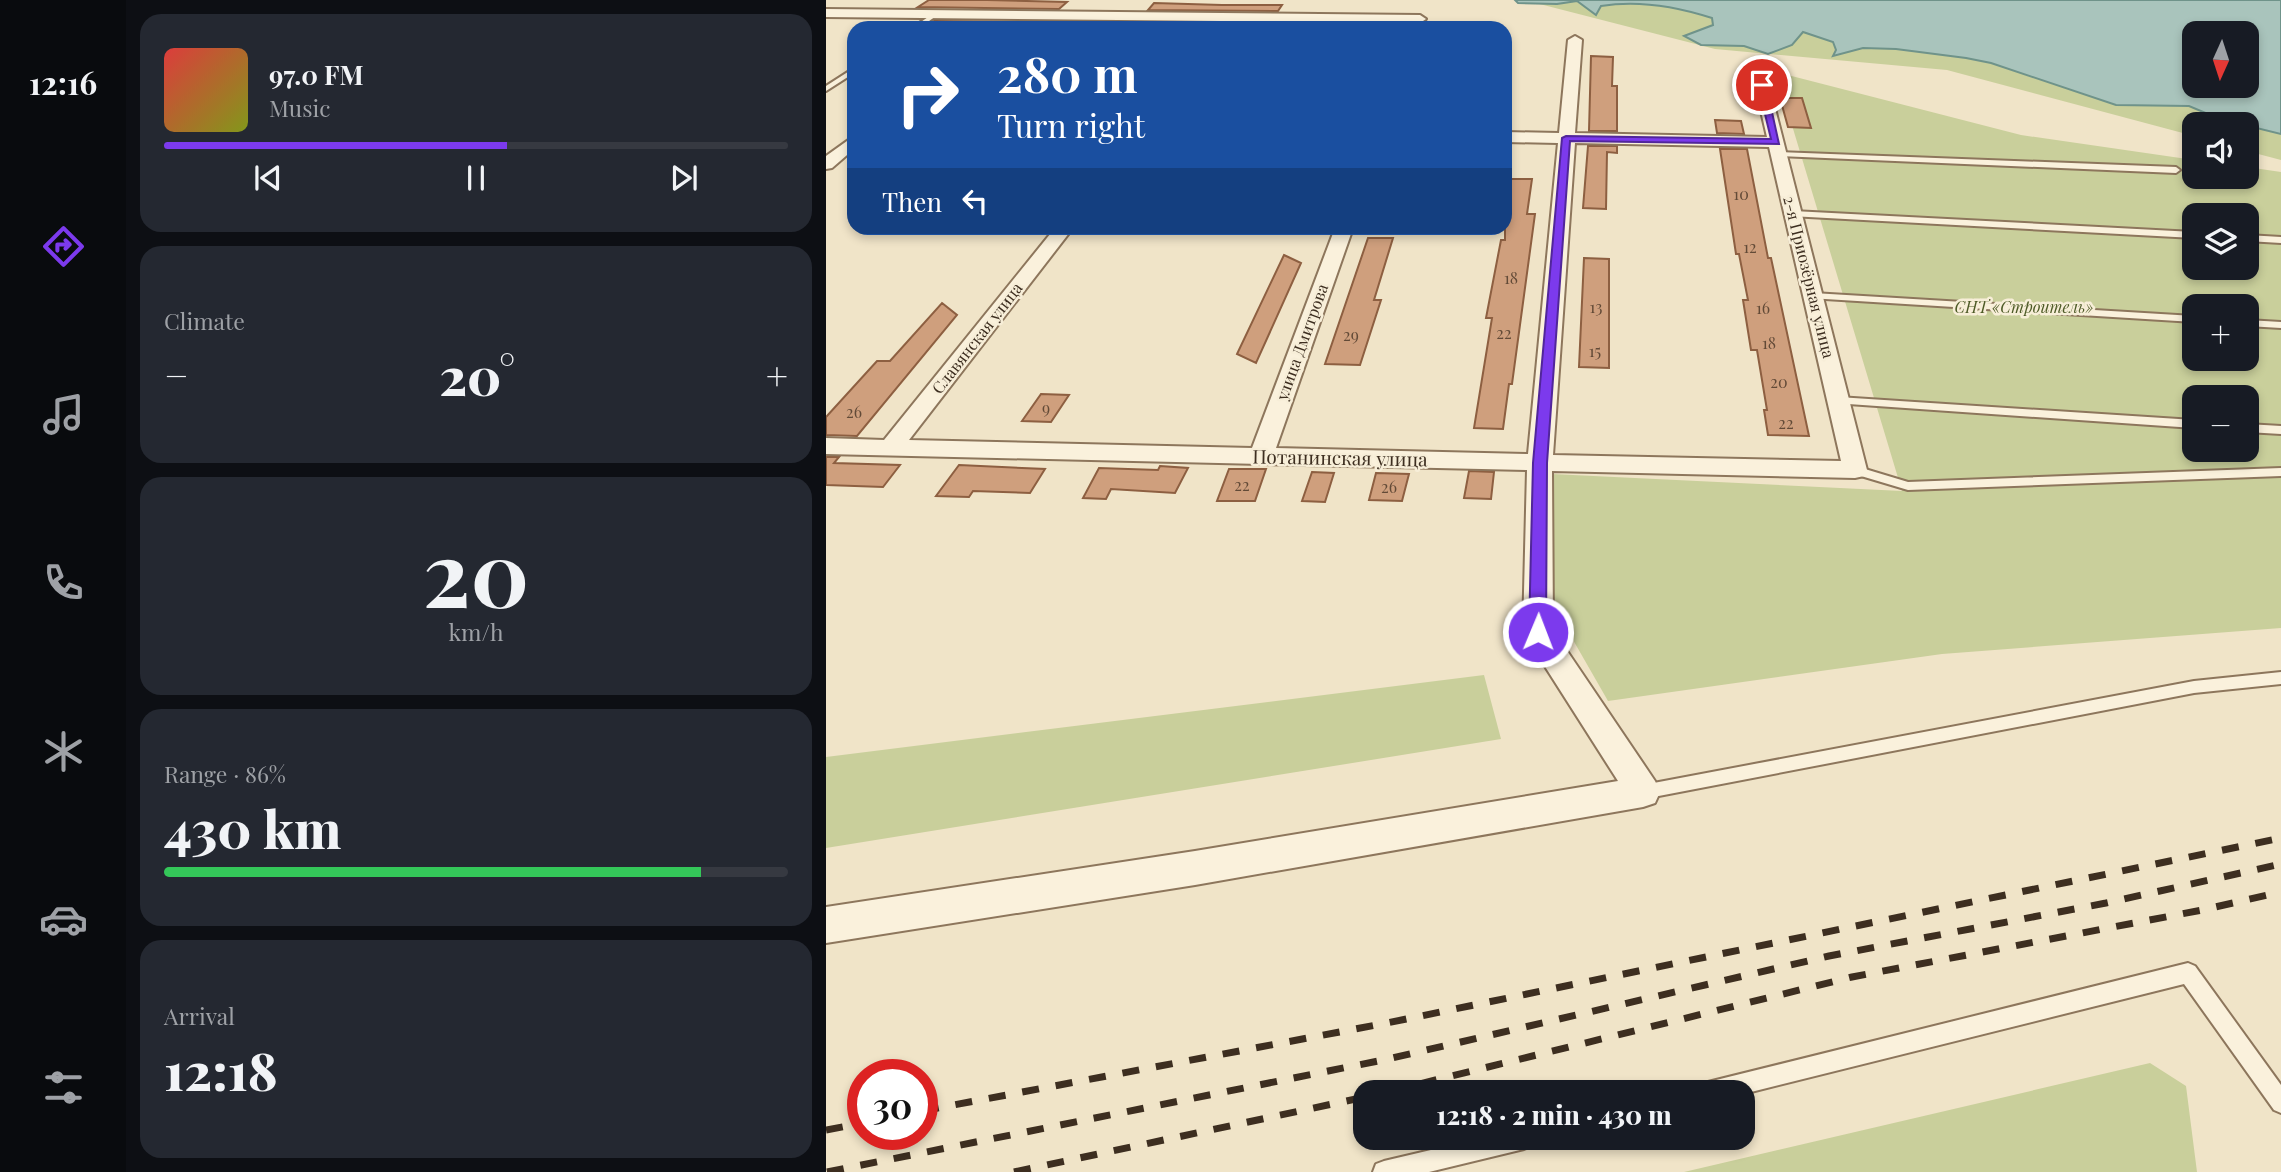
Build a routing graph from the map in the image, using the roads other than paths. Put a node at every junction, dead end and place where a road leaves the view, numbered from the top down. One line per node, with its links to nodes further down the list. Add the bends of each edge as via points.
1 (1025, 0): 4 (street)
2 (826, 13): 3 (street)
3 (936, 14): 4 (street); 7 (lane)
4 (1007, 15): 5 (street); 8 (street)
5 (1230, 16): 6 (street); 9 (street)
6 (1420, 19)
7 (926, 21)
8 (1000, 21)
9 (1226, 21)
10 (1575, 40): 15 (street)
11 (847, 75): 13 (lane)
12 (1762, 85): 17 (street, 2-я Приозёрная улица)
13 (826, 89)
14 (1512, 137): 15 (street)
15 (1566, 138): 17 (street); 37 (street)
16 (847, 147): 18 (street)
17 (1777, 148): 19 (lane); 20 (street, 2-я Приозёрная улица)
18 (826, 164)
19 (2176, 170)
20 (1793, 214): 21 (lane); 26 (street, 2-я Приозёрная улица)
21 (2182, 234)
22 (1057, 235): 35 (street, Славянская улица)
23 (1341, 235): 36 (street, улица Дмитрова)
24 (2259, 239): 25 (lane)
25 (2281, 240)
26 (1813, 296): 27 (lane); 30 (street, 2-я Приозёрная улица)
27 (2182, 319)
28 (2259, 324): 29 (lane)
29 (2281, 325)
30 (1838, 401): 31 (lane); 38 (street, 2-я Приозёрная улица)
31 (2182, 423)
32 (2259, 429): 33 (lane)
33 (2281, 430)
34 (826, 446): 35 (street, Потанинская улица)
35 (890, 447): 36 (street, Потанинская улица)
36 (1261, 456): 37 (street, Потанинская улица)
37 (1540, 463): 38 (street, Потанинская улица); 41 (street, via 1538,632)
38 (1855, 470): 39 (lane, via 1908,486)
39 (2281, 472)
40 (2281, 678): 41 (lane, via 2193,687)
41 (1643, 792): 42 (street)
42 (826, 925)
43 (1755, 1080): 44 (lane, via 2188,973)
44 (2281, 1103)
45 (1475, 1150): 46 (lane)
46 (1384, 1172)

